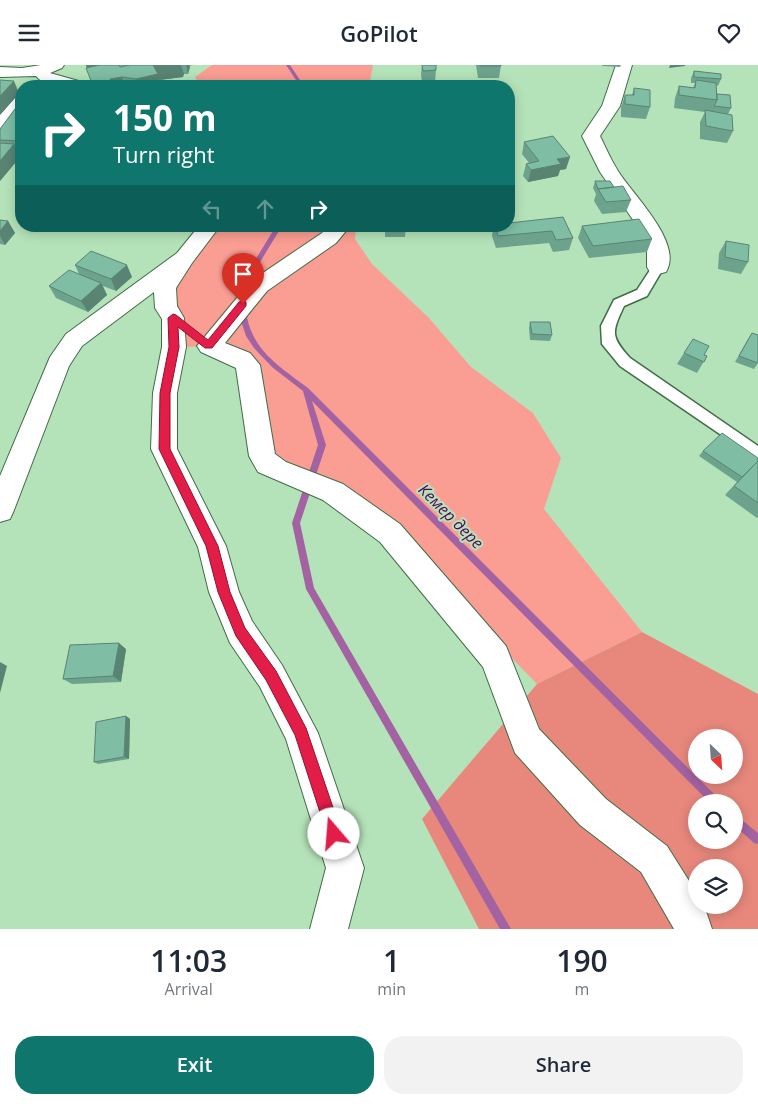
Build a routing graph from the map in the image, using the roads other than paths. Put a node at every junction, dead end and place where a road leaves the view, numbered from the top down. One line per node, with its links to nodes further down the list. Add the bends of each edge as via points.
1 (57, 65): 3 (street, via 27,73); 4 (street)
2 (624, 65): 10 (street, via 611,107 591,136 609,172 650,229 657,245)
3 (0, 72)
4 (41, 80)
5 (15, 109): 6 (street)
6 (0, 126)
7 (205, 232): 9 (street)
8 (334, 232): 12 (street, via 259,286)
9 (184, 258): 11 (street, via 165,288 166,308); 14 (street, via 74,340 58,363)
10 (658, 267): 13 (lane, via 642,293 619,303 608,326 609,344 625,362)
11 (173, 318): 12 (street); 15 (street, via 174,347 165,393 164,449 212,546 224,592 241,632 271,676 301,733 346,868)
12 (209, 346): 16 (street, via 242,359 248,365 262,456 268,464 333,491 390,533 495,657 527,741 594,812 654,859 689,916)
13 (758, 454)
14 (0, 510)
15 (328, 929)
16 (693, 929)

